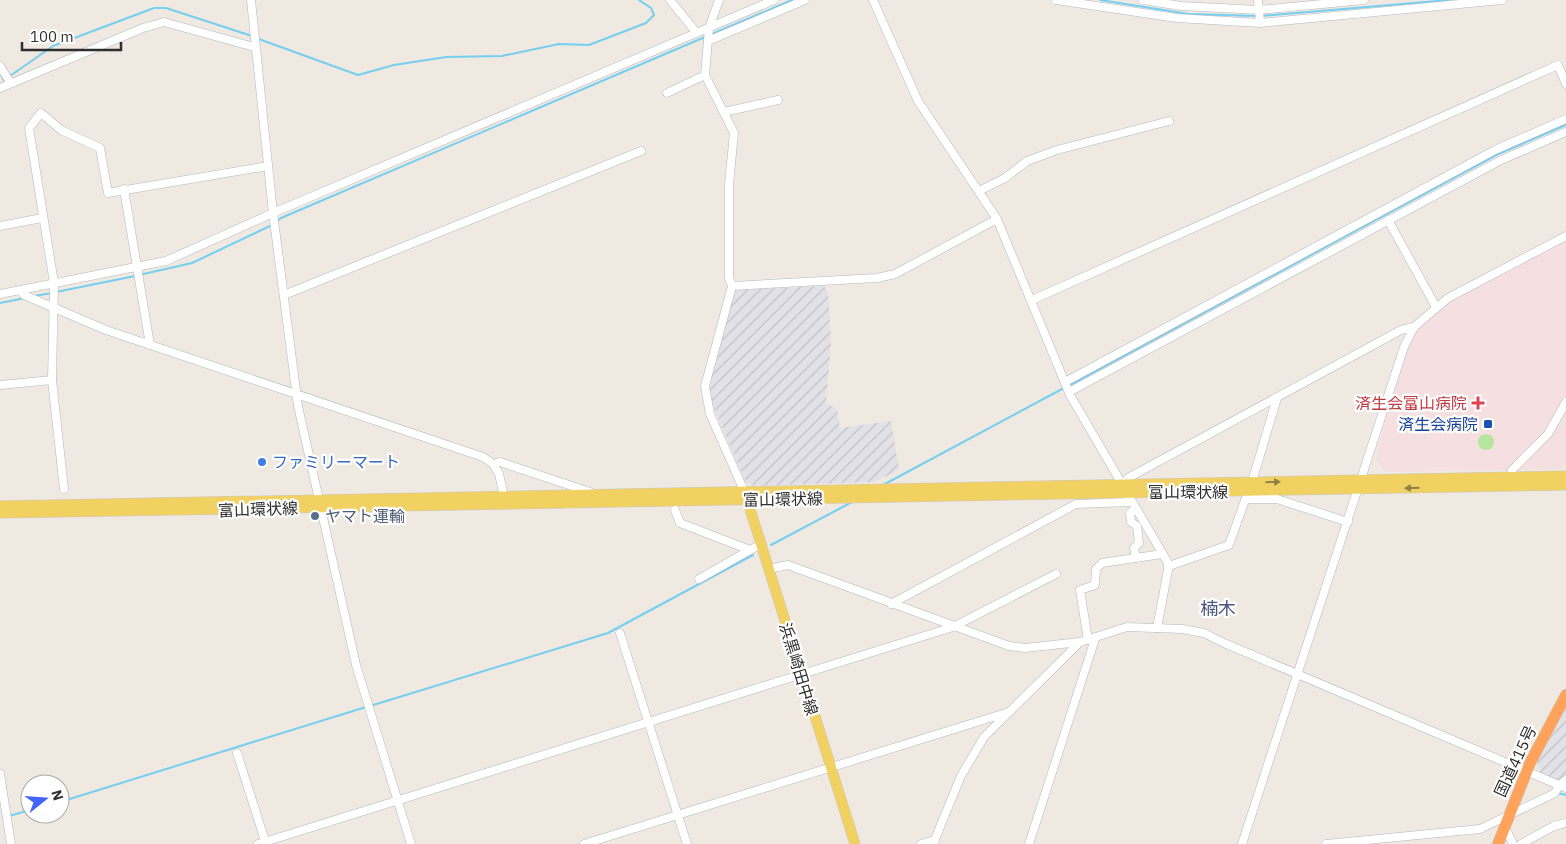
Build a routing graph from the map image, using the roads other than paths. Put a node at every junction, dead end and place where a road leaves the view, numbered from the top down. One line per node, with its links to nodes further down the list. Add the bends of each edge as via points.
1 (251, 0): 17 (street)
2 (670, 0): 15 (street)
3 (719, 0): 14 (street)
4 (774, 0): 14 (street)
5 (805, 0): 16 (street)
6 (873, 0): 32 (street, via 918,101)
7 (1056, 0): 13 (street, via 1177,18)
8 (1143, 0): 12 (street, via 1181,6)
9 (1258, 0): 12 (street)
10 (1364, 0): 12 (street)
11 (1502, 0): 13 (street)
12 (1259, 10): 13 (street)
13 (1260, 23)
14 (710, 28): 15 (street); 16 (street)
15 (696, 32): 33 (street)
16 (708, 41): 19 (street)
17 (254, 47): 20 (street, via 164,22); 30 (street)
18 (0, 66): 20 (street)
19 (705, 75): 23 (street); 25 (street)
20 (10, 82): 22 (street)
21 (1566, 84): 47 (street, via 1558,65)
22 (0, 88)
23 (667, 93)
24 (778, 100): 25 (street)
25 (724, 112): 43 (street, via 734,133 729,184 729,278)
26 (1566, 119): 39 (street, via 1495,150)
27 (1168, 121): 32 (street, via 1027,161 1005,178)
28 (1566, 132): 36 (street, via 1501,160)
29 (641, 151): 46 (street)
30 (268, 166): 31 (street); 33 (street)
31 (124, 189): 34 (street, via 108,193 100,148 62,130 41,113 29,128); 40 (street)
32 (979, 191): 35 (street)
33 (273, 213): 40 (street, via 187,253); 46 (street)
34 (42, 218): 37 (street); 42 (street)
35 (997, 219): 43 (street, via 895,274 878,278); 47 (street)
36 (1388, 220): 41 (street); 49 (street)
37 (0, 226)
38 (1566, 236): 49 (street)
39 (1289, 262): 41 (street); 53 (street)
40 (137, 266): 42 (street); 51 (street)
41 (1294, 272): 55 (street)
42 (54, 283): 44 (street); 48 (street)
43 (732, 286): 68 (street, via 705,386 710,414)
44 (20, 290): 45 (street); 48 (street, via 24,295)
45 (0, 294)
46 (284, 295): 56 (street)
47 (1032, 300): 53 (street)
48 (54, 307): 51 (street); 52 (street)
49 (1436, 307): 50 (street)
50 (1414, 327): 57 (street, via 1402,330); 62 (street, via 1404,347)
51 (150, 345): 56 (street)
52 (52, 380): 54 (street); 63 (street)
53 (1066, 382): 55 (street)
54 (0, 385)
55 (1069, 392): 64 (street)
56 (296, 394): 59 (street, via 483,457); 69 (street)
57 (1278, 398): 64 (street, via 1128,478); 65 (street)
58 (1566, 402): 61 (street, via 1548,434 1512,470)
59 (493, 464): 66 (street, via 500,462); 67 (street)
60 (1565, 476): 61 (main road, 富山環状線)
61 (1509, 482): 62 (main road, 富山環状線)
62 (1360, 484): 65 (main road, 富山環状線); 74 (street)
63 (64, 489)
64 (1123, 489): 65 (main road, 富山環状線); 68 (main road, 富山環状線); 71 (street)
65 (1249, 491): 74 (street); 79 (street, via 1230,545)
66 (596, 495): 67 (main road, 富山環状線); 68 (main road, 富山環状線)
67 (504, 496): 69 (main road, 富山環状線)
68 (746, 496): 69 (main road, 富山環状線); 75 (main road, 浜黒崎田中線)
69 (319, 503): 70 (main road, 富山環状線); 73 (main road, 富山環状線, via 240,510); 99 (street, via 356,665)
70 (0, 506)
71 (1133, 506): 77 (street); 78 (street, via 1131,522 1137,526 1139,543 1134,548); 83 (street, via 1076,504)
72 (675, 510): 76 (street, via 680,523)
73 (0, 513)
74 (1348, 522): 88 (street)
75 (760, 545): 76 (street); 80 (main road, 浜黒崎田中線)
76 (750, 550): 82 (street)
77 (1162, 554): 78 (street); 79 (street)
78 (1136, 558): 87 (street, via 1102,563 1096,569 1095,585 1080,590)
79 (1169, 566): 85 (street)
80 (768, 569): 83 (street, via 788,565); 89 (main road, 浜黒崎田中線)
81 (1056, 574): 84 (street)
82 (699, 579)
83 (891, 604): 84 (street)
84 (953, 627): 87 (street, via 996,643 1025,648); 89 (street)
85 (1157, 628): 87 (street, via 1127,627); 88 (street, via 1204,632)
86 (620, 633): 92 (street)
87 (1088, 641): 91 (street); 111 (street)
88 (1296, 674): 95 (street); 112 (street)
89 (801, 675): 92 (street); 94 (main road, 浜黒崎田中線)
90 (1566, 695): 95 (highway, 国道415号)
91 (1009, 712): 94 (street); 103 (street, via 984,737 972,755)
92 (647, 722): 99 (street); 100 (street)
93 (237, 753): 104 (street)
94 (830, 768): 100 (street); 109 (main road, 浜黒崎田中線)
95 (1526, 772): 98 (street); 101 (highway, 国道415号)
96 (0, 774): 105 (street)
97 (1566, 780): 98 (street)
98 (1562, 787): 101 (street)
99 (397, 799): 104 (street); 106 (street)
100 (678, 815): 107 (street); 108 (street)
101 (1506, 820): 113 (street, via 1470,831); 114 (highway, 国道415号); 115 (street)
102 (1566, 823): 116 (street)
103 (934, 842): 110 (street)
104 (263, 843)
105 (11, 844)
106 (411, 844)
107 (584, 844)
108 (687, 844)
109 (855, 844)
110 (921, 844)
111 (1030, 844)
112 (1242, 844)
113 (1326, 844)
114 (1498, 844)
115 (1512, 844)
116 (1521, 844)

